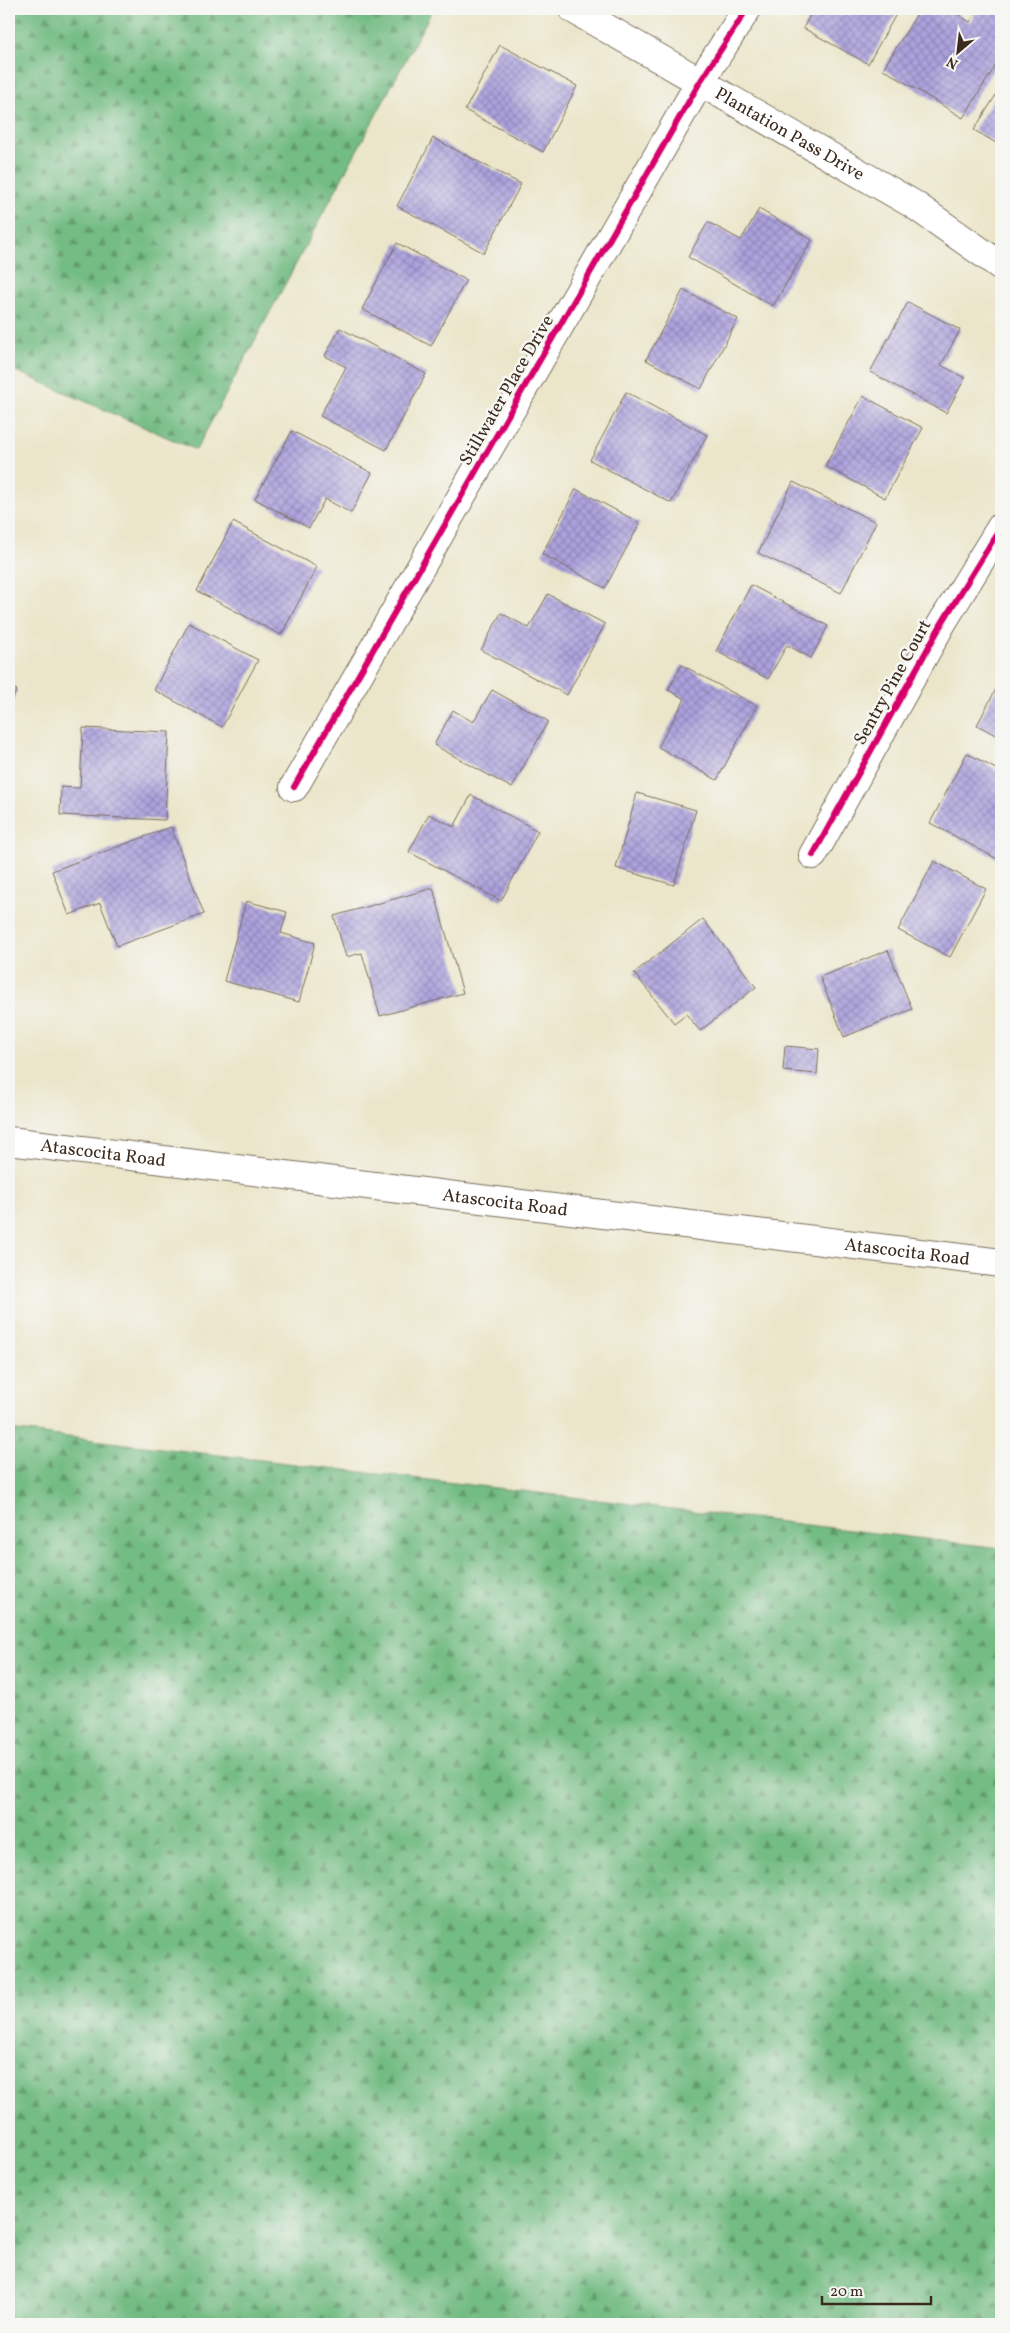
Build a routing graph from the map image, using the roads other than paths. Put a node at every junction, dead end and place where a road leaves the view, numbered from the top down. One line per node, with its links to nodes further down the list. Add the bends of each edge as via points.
1 (573, 9): 3 (street, Plantation Pass Drive)
2 (747, 9): 3 (street, Stillwater Place Drive)
3 (700, 82): 4 (street, Plantation Pass Drive, via 913,204); 6 (street, Stillwater Place Drive)
4 (1001, 266)
5 (1001, 528): 7 (street, Sentry Pine Court, via 942,624)
6 (294, 788)
7 (813, 854)
8 (9, 1141): 9 (street, Atascocita Road)
9 (1001, 1263)

